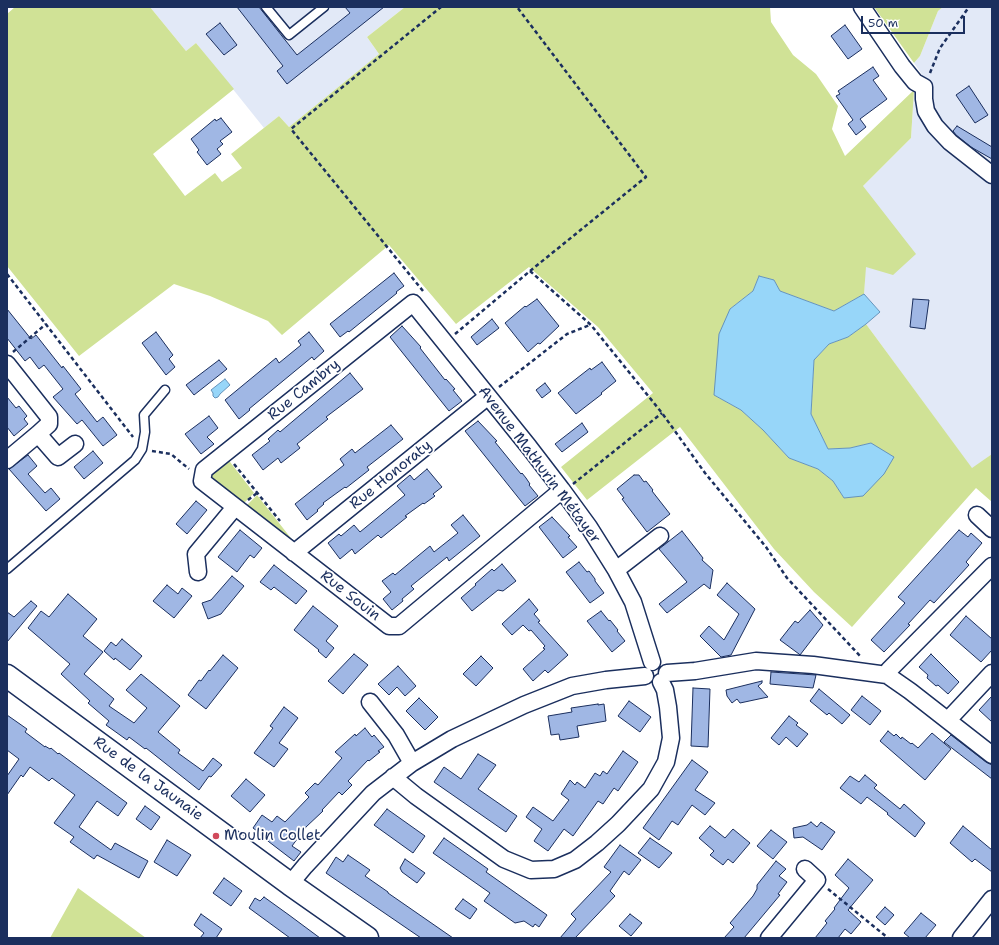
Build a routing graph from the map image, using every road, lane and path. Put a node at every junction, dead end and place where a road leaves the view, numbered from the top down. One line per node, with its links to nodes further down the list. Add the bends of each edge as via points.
1 (266, 7): 2 (lane, via 289,35)
2 (324, 7)
3 (441, 7): 11 (path, via 291,129)
4 (517, 7): 9 (path, via 646,177)
5 (862, 7): 7 (street, via 902,66 915,82)
6 (969, 7): 7 (path, via 940,48)
7 (924, 87): 8 (street, via 926,111 935,126 950,142)
8 (991, 174)
9 (530, 270): 14 (path); 15 (path)
10 (7, 274): 13 (path)
11 (426, 295)
12 (413, 303): 15 (street, Avenue Mathurin Métayer); 23 (street, Rue Cambry)
13 (46, 324): 16 (path); 22 (path)
14 (591, 325): 18 (path, via 567,334); 19 (path)
15 (445, 342): 18 (street, Avenue Mathurin Métayer)
16 (10, 358): 20 (street, via 49,417 49,424)
17 (165, 390): 22 (lane, via 144,415)
18 (487, 397): 26 (street, Avenue Mathurin Métayer); 32 (street, Rue Honoraty)
19 (662, 412): 26 (path, via 573,484); 39 (path, via 705,473 766,547 787,578)
20 (38, 434): 21 (street, via 58,457); 24 (street)
21 (75, 444)
22 (142, 449): 25 (path, via 171,454); 34 (lane, via 135,460)
23 (225, 453): 25 (street, Rue Cambry, via 204,470); 29 (path)
24 (7, 460)
25 (202, 478): 27 (street, Rue Souin)
26 (562, 490): 32 (street, Rue Souin, via 399,626 388,626); 35 (street, Avenue Mathurin Métayer, via 589,526)
27 (235, 507): 32 (street, Rue Souin); 36 (street, via 196,554)
28 (977, 515): 30 (street)
29 (281, 523)
30 (992, 529)
31 (660, 536): 35 (street)
32 (294, 553)
33 (992, 566): 39 (street, via 889,670)
34 (7, 569)
35 (616, 570): 37 (street, Avenue Mathurin Métayer, via 633,602)
36 (198, 572)
37 (648, 669): 41 (street, via 646,679 651,683 658,684); 45 (street, via 572,686 524,705 452,738)
38 (992, 673): 43 (street)
39 (879, 674): 41 (street, via 813,665 756,661); 43 (street, via 906,688)
40 (7, 676): 49 (main road, Rue de la Jaunaie)
41 (664, 678): 46 (street, via 671,738 666,762 651,789 597,843 575,860 554,869 531,870 504,859)
42 (370, 702): 45 (street, via 396,735)
43 (948, 720): 44 (street)
44 (992, 755)
45 (412, 763): 46 (street)
46 (393, 777): 49 (street, via 373,793)
47 (805, 869): 48 (street)
48 (817, 880): 52 (street); 53 (path)
49 (290, 884): 51 (main road, Rue de la Jaunaie)
50 (992, 900): 54 (street)
51 (367, 938)
52 (769, 938)
53 (888, 938)
54 (961, 938)

